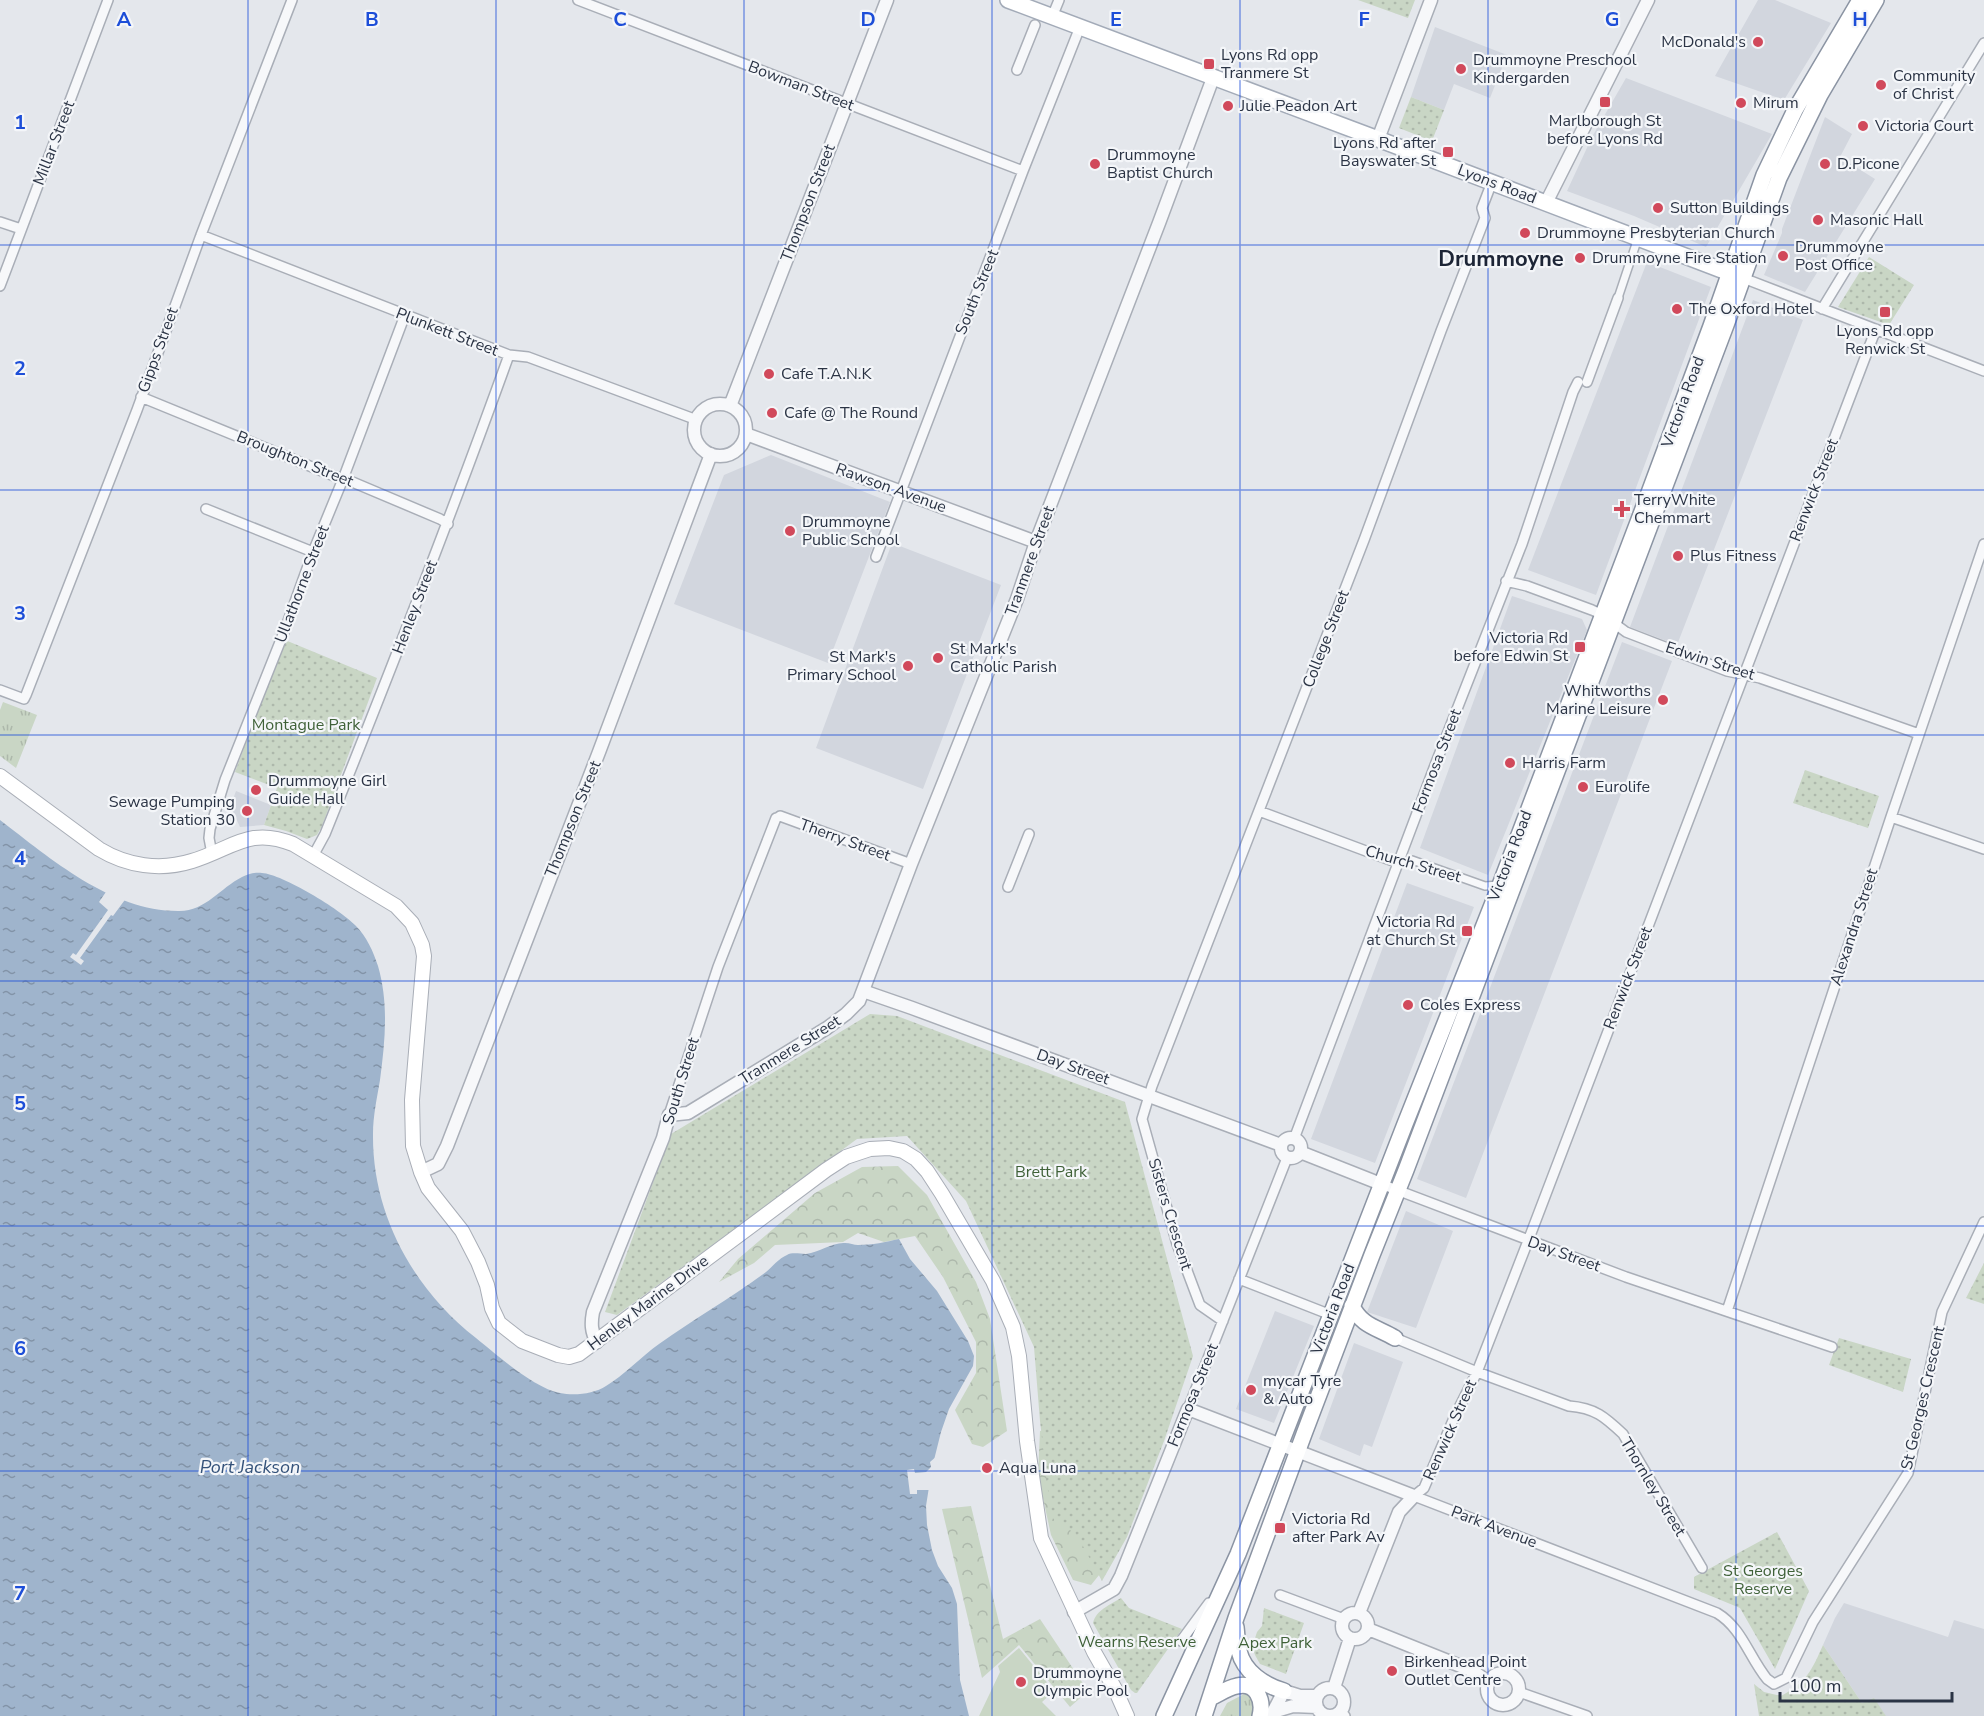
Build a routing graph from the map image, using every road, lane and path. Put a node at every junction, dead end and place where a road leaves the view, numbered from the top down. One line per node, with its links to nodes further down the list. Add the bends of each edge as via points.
1 (108, 0): 23 (street, Millar Street)
2 (292, 0): 24 (street, Gipps Street)
3 (578, 0): 17 (street, Bowman Street)
4 (887, 0): 17 (street, Thompson Street)
5 (1008, 0): 11 (main road, Lyons Road)
6 (1059, 0): 11 (street)
7 (1431, 0): 18 (street)
8 (1648, 0): 21 (street)
9 (1860, 0): 26 (main road, Victoria Road, via 1795,110 1764,175)
10 (1876, 0): 26 (main road, Victoria Road, via 1797,138)
11 (1052, 17): 13 (main road, Lyons Road)
12 (1035, 25): 15 (street)
13 (1080, 27): 16 (main road, Lyons Road); 19 (street, South Street)
14 (1984, 43): 29 (street)
15 (1017, 70)
16 (1213, 78): 18 (main road, Lyons Road); 43 (street, Tranmere Street)
17 (847, 103): 19 (street, Bowman Street); 35 (street, Thompson Street)
18 (1378, 139): 20 (main road, Lyons Road)
19 (1023, 171): 40 (street, South Street)
20 (1492, 182): 21 (main road, Lyons Road); 53 (street, College Street, via 1482,208 1485,218)
21 (1546, 203): 25 (main road, Lyons Road)
22 (0, 222): 23 (street)
23 (21, 229): 27 (street, Millar Street)
24 (201, 235): 30 (street, Plunkett Street); 34 (street, Gipps Street)
25 (1638, 238): 26 (main road, Lyons Road); 28 (street, Formosa Street)
26 (1736, 276): 29 (street, Lyons Road); 48 (main road, Victoria Road)
27 (0, 286)
28 (1618, 297): 47 (street, Formosa Street, via 1583,382 1573,392)
29 (1821, 309): 31 (street, Lyons Road)
30 (405, 315): 32 (street, Plunkett Street); 39 (street, Ullathorne Street)
31 (1876, 329): 33 (street, Lyons Road); 49 (street, Renwick Street)
32 (510, 355): 36 (street, Plunkett Street, via 528,357); 42 (street, Henley Street)
33 (1984, 371)
34 (141, 397): 39 (street, Broughton Street); 50 (street, Gipps Street, via 24,699)
35 (730, 406): 36 (street, via 714,405); 37 (street, via 743,417)
36 (692, 418): 38 (street, via 695,436)
37 (746, 434): 38 (street, via 734,453); 40 (street, Rawson Avenue)
38 (711, 454): 71 (street, Thompson Street, via 447,1146 438,1164)
39 (343, 479): 42 (street, Broughton Street); 45 (street, Ullathorne Street)
40 (901, 492): 43 (street, Rawson Avenue); 46 (street, South Street)
41 (206, 509): 45 (street)
42 (448, 524): 59 (street, Henley Street)
43 (1036, 542): 61 (street, Tranmere Street)
44 (1984, 544): 51 (street, Alexandra Street)
45 (313, 552): 58 (street, Ullathorne Street, via 225,780 210,829)
46 (876, 557)
47 (1506, 581): 48 (street, Edwin Street); 60 (street, Formosa Street)
48 (1608, 619): 49 (street, Edwin Street, via 1629,633); 62 (main road, Victoria Road); 73 (main road, Victoria Road)
49 (1744, 673): 51 (street, Edwin Street); 75 (street, Renwick Street)
50 (0, 690)
51 (1919, 734): 55 (street, Alexandra Street)
52 (0, 776): 58 (main road, Henley Marine Drive, via 111,856 147,866 164,866)
53 (1260, 811): 60 (street, Church Street); 65 (street, College Street)
54 (778, 817): 61 (street, Therry Street); 66 (street, South Street, via 718,967)
55 (1890, 817): 57 (street); 78 (street, Alexandra Street)
56 (1029, 834): 63 (street)
57 (1984, 849)
58 (212, 854): 59 (main road, Henley Marine Drive, via 242,840 268,836)
59 (313, 856): 71 (main road, Henley Marine Drive, via 396,906 412,923 422,945 424,968 412,1123 413,1146)
60 (1398, 862): 62 (street, Church Street, via 1412,860 1485,886); 67 (street, Formosa Street)
61 (911, 864): 64 (street, Tranmere Street)
62 (1500, 885): 72 (main road, Victoria Road)
63 (1008, 887)
64 (863, 991): 65 (street, Day Street); 66 (street, Tranmere Street, via 855,1007 827,1028 688,1113)
65 (1149, 1095): 68 (street, Day Street); 80 (street, Sisters Crescent, via 1142,1119 1177,1244 1200,1305)
66 (669, 1115): 82 (street, South Street, via 593,1312 591,1323)
67 (1294, 1139): 68 (street); 69 (street)
68 (1281, 1145): 70 (street)
69 (1300, 1152): 70 (street); 72 (street, Day Street)
70 (1287, 1158): 76 (street, Formosa Street)
71 (421, 1172): 82 (main road, Henley Marine Drive, via 462,1231 483,1274 492,1308 505,1329 522,1341 564,1357 579,1354)
72 (1381, 1184): 73 (street, Day Street); 79 (main road, Victoria Road)
73 (1398, 1190): 75 (street, Day Street); 77 (main road, Victoria Road)
74 (1984, 1221): 100 (street, St Georges Crescent, via 1942,1312 1908,1473 1813,1622 1786,1678 1778,1684)
75 (1528, 1241): 78 (street, Day Street); 84 (street, Renwick Street)
76 (1239, 1279): 79 (street); 80 (street, Formosa Street)
77 (1352, 1306): 81 (main road, via 1359,1319); 87 (main road, Victoria Road)
78 (1727, 1311): 83 (street, Day Street)
79 (1331, 1315): 86 (main road, Victoria Road)
80 (1223, 1321): 85 (street, Formosa Street)
81 (1395, 1338): 84 (street, Thornley Street)
82 (597, 1342): 92 (main road, Henley Marine Drive, via 846,1157 879,1148 903,1151 927,1171 942,1194 993,1281 1010,1319 1021,1369 1038,1528)
83 (1832, 1347)
84 (1477, 1371): 88 (street, Renwick Street, via 1424,1488); 89 (street, Thornley Street, via 1569,1406 1584,1407 1606,1419 1623,1434)
85 (1188, 1409): 86 (street, Park Avenue); 92 (street, Formosa Street, via 1114,1589)
86 (1280, 1445): 87 (street, Park Avenue); 109 (main road, Victoria Road, via 1238,1554)
87 (1298, 1451): 88 (street, Park Avenue); 94 (main road, Victoria Road)
88 (1414, 1496): 93 (street, Renwick Street, via 1399,1512); 100 (street, Park Avenue, via 1716,1612 1737,1631)
89 (1702, 1568)
90 (1280, 1595): 95 (street)
91 (1209, 1603): 98 (street)
92 (1074, 1612): 108 (main road, Henley Marine Drive)
93 (1359, 1613): 95 (street); 96 (street, via 1366,1618)
94 (1236, 1618): 102 (main road, via 1238,1651 1243,1662 1260,1681); 104 (main road, Victoria Road)
95 (1344, 1619): 97 (street, via 1342,1628)
96 (1368, 1629): 97 (street, via 1361,1638); 99 (street, via 1473,1671)
97 (1350, 1638): 101 (street)
98 (1181, 1641)
99 (1488, 1682): 103 (street, via 1495,1674 1506,1672 1515,1677); 103 (street, via 1487,1693 1498,1704 1514,1702)
100 (1771, 1683)
101 (1334, 1689): 105 (street, via 1326,1688); 106 (street, via 1343,1700)
102 (1284, 1691): 105 (street); 107 (street)
103 (1519, 1692): 111 (street)
104 (1210, 1698): 107 (main road, via 1235,1686 1250,1687 1257,1691); 110 (main road, Victoria Road)
105 (1317, 1701): 106 (street, via 1328,1715); 107 (street)
106 (1342, 1713)
107 (1268, 1715)
108 (1127, 1716)
109 (1164, 1716)
110 (1204, 1716)
111 (1587, 1716)

